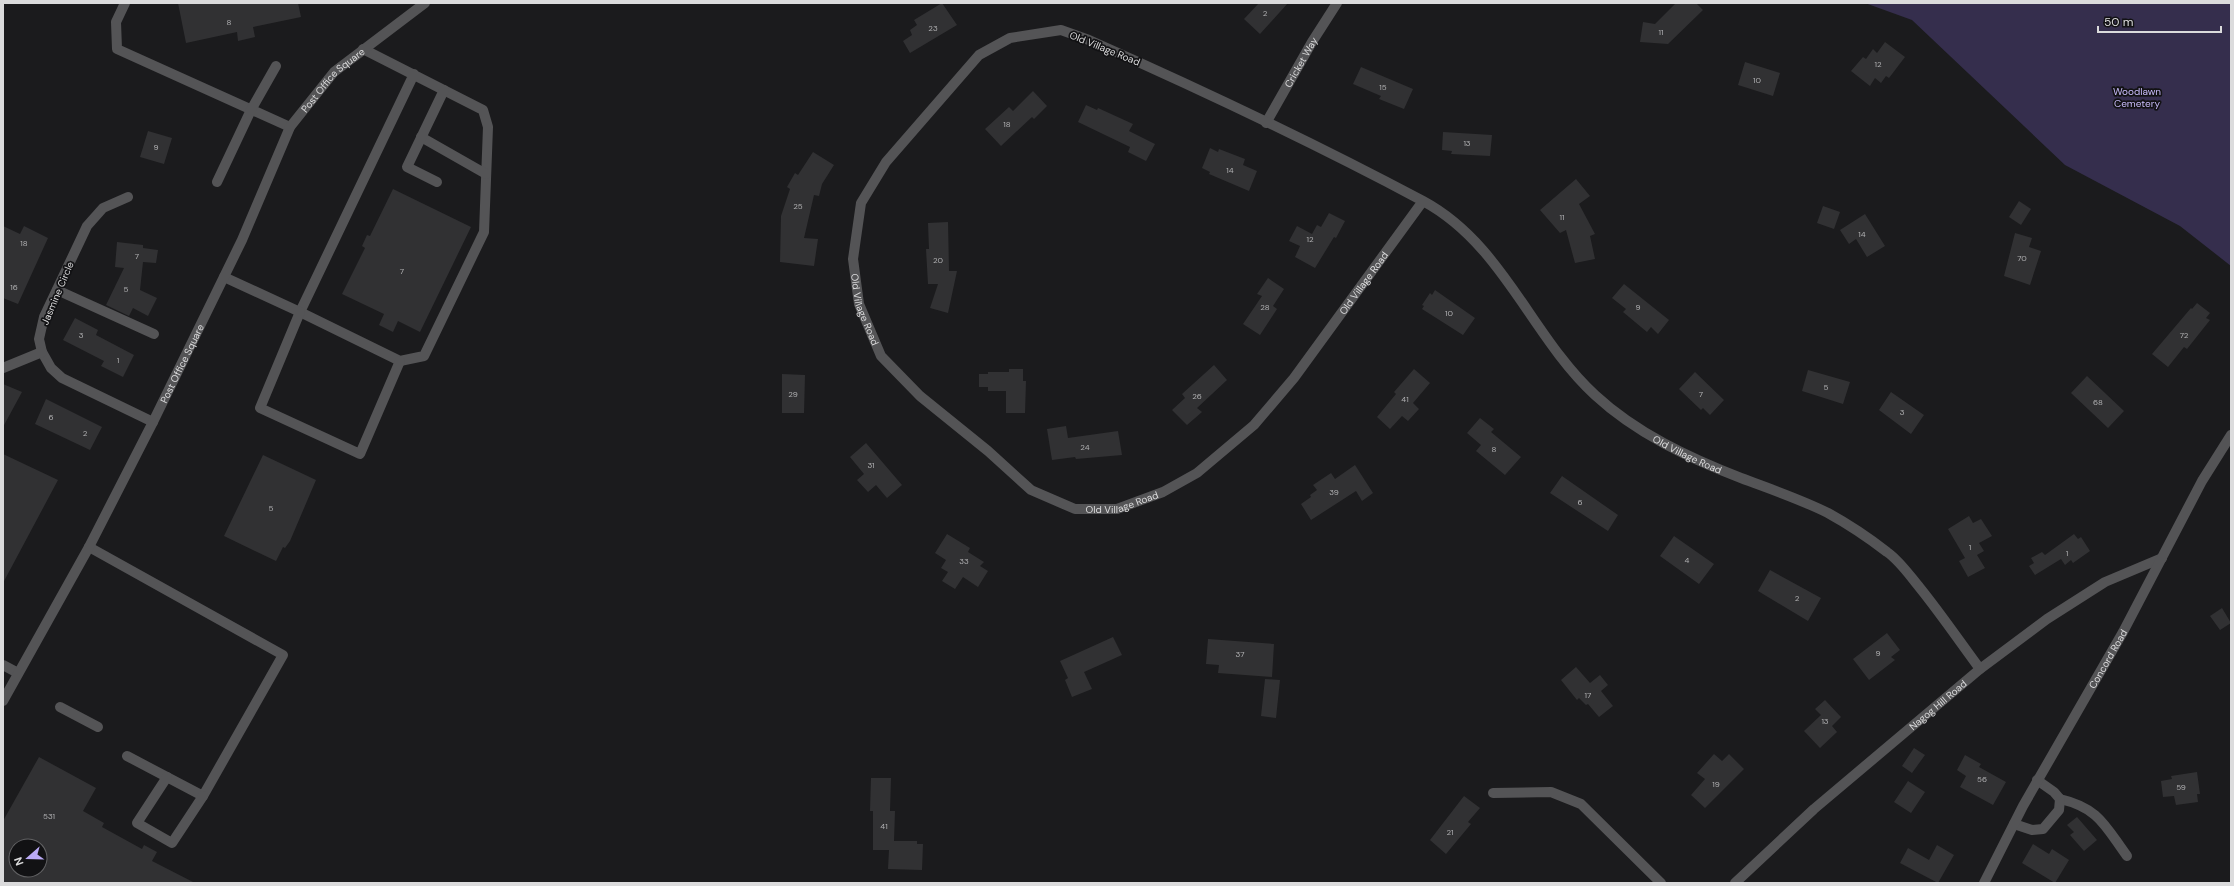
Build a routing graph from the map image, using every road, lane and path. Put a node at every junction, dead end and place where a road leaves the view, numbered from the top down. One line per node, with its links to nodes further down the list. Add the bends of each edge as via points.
1 (125, 3): 8 (street, via 116,22 116,49)
2 (425, 3): 4 (street, Post Office Square)
3 (1338, 3): 9 (street, Cricket Way, via 1312,42)
4 (364, 49): 6 (street); 10 (street, Post Office Square, via 334,72)
5 (276, 66): 8 (street)
6 (414, 74): 7 (street); 19 (street)
7 (444, 90): 11 (street); 12 (street, via 483,110 488,127)
8 (252, 110): 10 (street); 13 (street)
9 (1266, 123): 16 (street, Old Village Road); 16 (street, Old Village Road, via 1154,69 1061,30 1010,38 979,55 886,162 861,202 853,259 859,304 881,356 920,396 1031,490 1075,509 1117,509 1163,492 1197,473 1254,425 1294,378)
10 (290, 127): 17 (street, Post Office Square)
11 (421, 137): 12 (street); 14 (street, via 407,167)
12 (486, 174): 22 (street, via 484,232 424,356)
13 (217, 182)
14 (437, 182)
15 (128, 197): 18 (street, Jasmine Circle, via 103,208 87,226)
16 (1423, 201): 29 (street, Old Village Road, via 1439,210 1487,253 1571,372 1623,419 1702,462 1817,508 1867,537 1889,553 1907,571 1942,614)
17 (224, 278): 19 (street); 24 (street, Post Office Square)
18 (57, 290): 20 (street); 21 (street, Jasmine Circle, via 44,317 39,339)
19 (300, 312): 22 (street); 22 (street, via 260,408 360,454)
20 (154, 334)
21 (42, 352): 23 (street); 24 (street, Jasmine Circle, via 51,368 62,378)
22 (400, 361)
23 (3, 368)
24 (153, 422): 26 (street, Post Office Square)
25 (2231, 435): 27 (street, Concord Road, via 2202,481)
26 (89, 547): 30 (street, Post Office Square); 38 (street, via 283,655)
27 (2162, 558): 29 (street, Nagog Hill Road, via 2105,582 2047,619); 36 (street, Concord Road, via 2123,632)
28 (3, 665): 30 (street)
29 (1980, 670): 43 (street, Nagog Hill Road, via 1814,809)
30 (18, 673): 31 (street, Post Office Square)
31 (3, 701)
32 (60, 707): 33 (street)
33 (98, 727)
34 (127, 756): 35 (street)
35 (168, 777): 38 (street); 38 (street, via 137,823 172,843)
36 (2037, 780): 39 (street); 40 (street, Concord Road)
37 (1493, 793): 42 (street, via 1551,792 1581,804)
38 (203, 796)
39 (2060, 799): 40 (street, via 2060,810 2043,829 2032,830); 41 (street, via 2080,804 2099,818)
40 (2014, 824): 44 (street, Concord Road)
41 (2128, 856)
42 (1661, 883)
43 (1735, 883)
44 (1984, 883)

